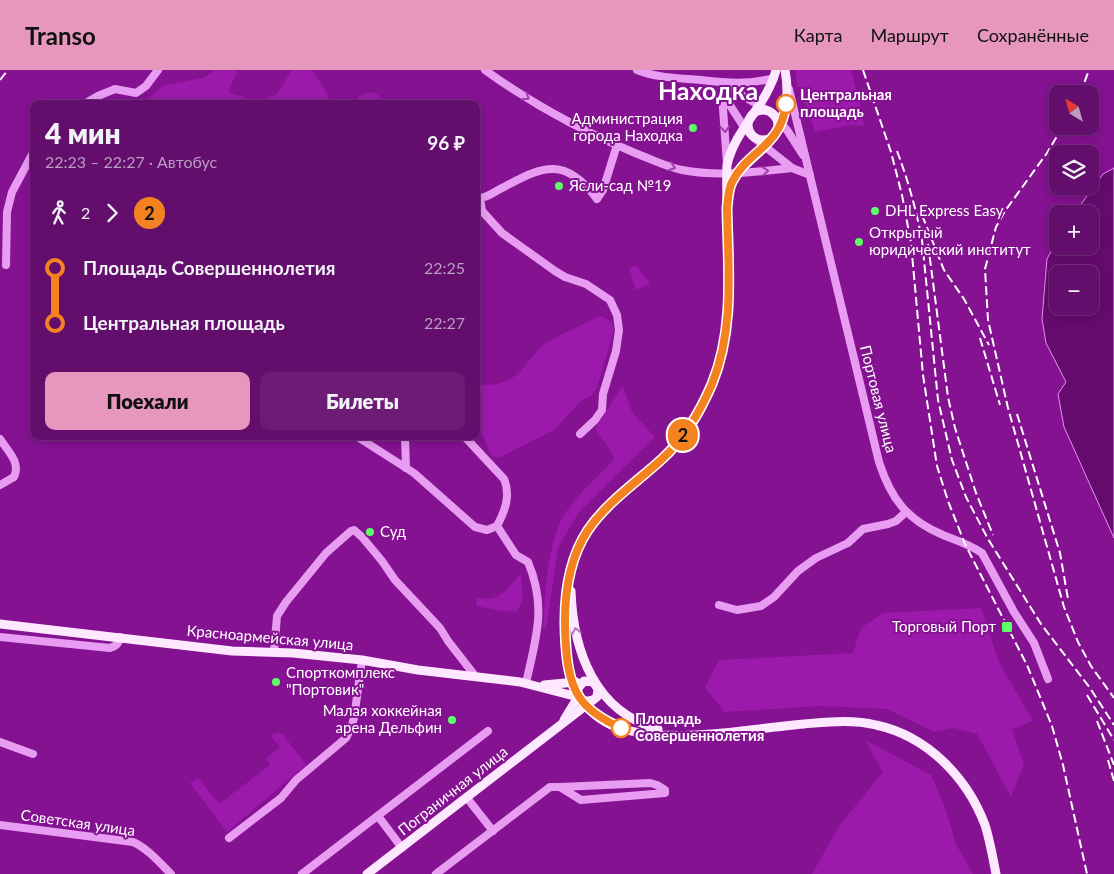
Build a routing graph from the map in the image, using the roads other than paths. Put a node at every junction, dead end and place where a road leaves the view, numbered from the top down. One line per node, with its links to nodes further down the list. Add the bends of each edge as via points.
1 (158, 70): 8 (street, via 136,93 115,89)
2 (485, 70): 16 (street, one-way to 16, via 548,111)
3 (636, 70): 6 (street, via 672,78)
4 (785, 71): 12 (main road, via 786,104); 19 (street, Портовая улица)
5 (775, 74): 6 (street, via 749,82); 9 (main road)
6 (722, 83): 7 (street); 9 (street)
7 (722, 94): 13 (street); 21 (street, one-way to 21)
8 (91, 100)
9 (759, 104): 10 (street); 11 (main road)
10 (773, 114): 11 (main road, via 764,110); 12 (street); 14 (main road, via 778,127)
11 (752, 116): 13 (main road); 15 (main road, via 748,124)
12 (782, 124): 14 (main road); 19 (street)
13 (744, 127): 15 (street); 21 (main road, via 732,149)
14 (775, 135): 15 (main road, via 762,141); 17 (main road)
15 (753, 137): 17 (street)
16 (617, 146): 21 (street, one-way to 21, via 681,170); 26 (street, via 597,199 579,179 554,168 529,175 480,198 482,211 510,239 555,271 586,284 610,300 617,315 616,351 603,394 602,410)
17 (765, 146): 20 (street); 22 (main road)
18 (30, 158): 25 (street, via 12,192 6,212)
19 (806, 160): 23 (street, Портовая улица)
20 (792, 168): 22 (street, one-way to 20); 23 (street)
21 (727, 169): 22 (street); 24 (main road)
22 (738, 174): 24 (main road, via 732,183)
23 (810, 175): 33 (street, Портовая улица, via 879,462 891,492)
24 (727, 208): 35 (main road, via 728,316 722,352 711,385 695,419 676,444 598,517 578,549)
25 (6, 265)
26 (580, 434)
27 (0, 440): 32 (street, via 17,468 14,477)
28 (362, 440): 31 (street)
29 (405, 440): 31 (street)
30 (468, 440): 34 (street, via 506,484 508,493 504,512)
31 (406, 468): 34 (street, via 474,527 487,530)
32 (0, 486)
33 (906, 512): 36 (street, via 896,521 863,529 848,543 816,558 761,606 737,610); 43 (street, via 939,533 982,553 1034,643)
34 (497, 526): 46 (street, via 516,555 528,562 537,589 539,628)
35 (572, 566): 45 (main road, via 564,631); 48 (main road, one-way to 35, via 575,626)
36 (719, 605)
37 (0, 624): 39 (main road, Красноармейская улица)
38 (0, 637): 39 (street, via 110,648 120,642)
39 (120, 637): 40 (main road, Красноармейская улица, via 232,651)
40 (274, 652): 41 (main road, Красноармейская улица); 42 (street, via 277,616 286,602 326,553 354,530 440,628)
41 (362, 660): 42 (main road, Красноармейская улица); 61 (street, via 354,718 346,738 296,780 281,798)
42 (476, 677): 46 (main road, Красноармейская улица)
43 (1048, 679)
44 (584, 681): 45 (main road, Красноармейская улица); 48 (main road); 49 (main road, via 578,688)
45 (572, 682): 47 (main road, Красноармейская улица); 49 (main road)
46 (526, 683): 47 (main road, Красноармейская улица)
47 (536, 685): 49 (main road, Красноармейская улица)
48 (596, 686): 50 (main road, via 598,694); 53 (main road, via 612,705 634,720 657,729)
49 (578, 696): 50 (main road); 51 (main road, Пограничная улица)
50 (589, 703): 51 (main road, Пограничная улица); 53 (main road, via 603,720 621,728)
51 (555, 730): 57 (main road, Пограничная улица)
52 (488, 731): 58 (street)
53 (686, 734): 67 (main road, via 827,722 856,722 895,730 941,758 963,784 986,828)
54 (0, 742): 55 (street)
55 (33, 754)
56 (560, 787): 56 (street, via 650,783 662,787 665,793 581,800); 60 (street, via 550,787)
57 (468, 798): 60 (street); 62 (main road, Пограничная улица)
58 (378, 816): 62 (street); 64 (street)
59 (0, 825): 63 (street, Советская улица, via 132,842)
60 (493, 831): 66 (street)
61 (229, 838)
62 (402, 848): 65 (main road, Пограничная улица)
63 (171, 874)
64 (302, 874)
65 (367, 874)
66 (436, 874)
67 (996, 874)

